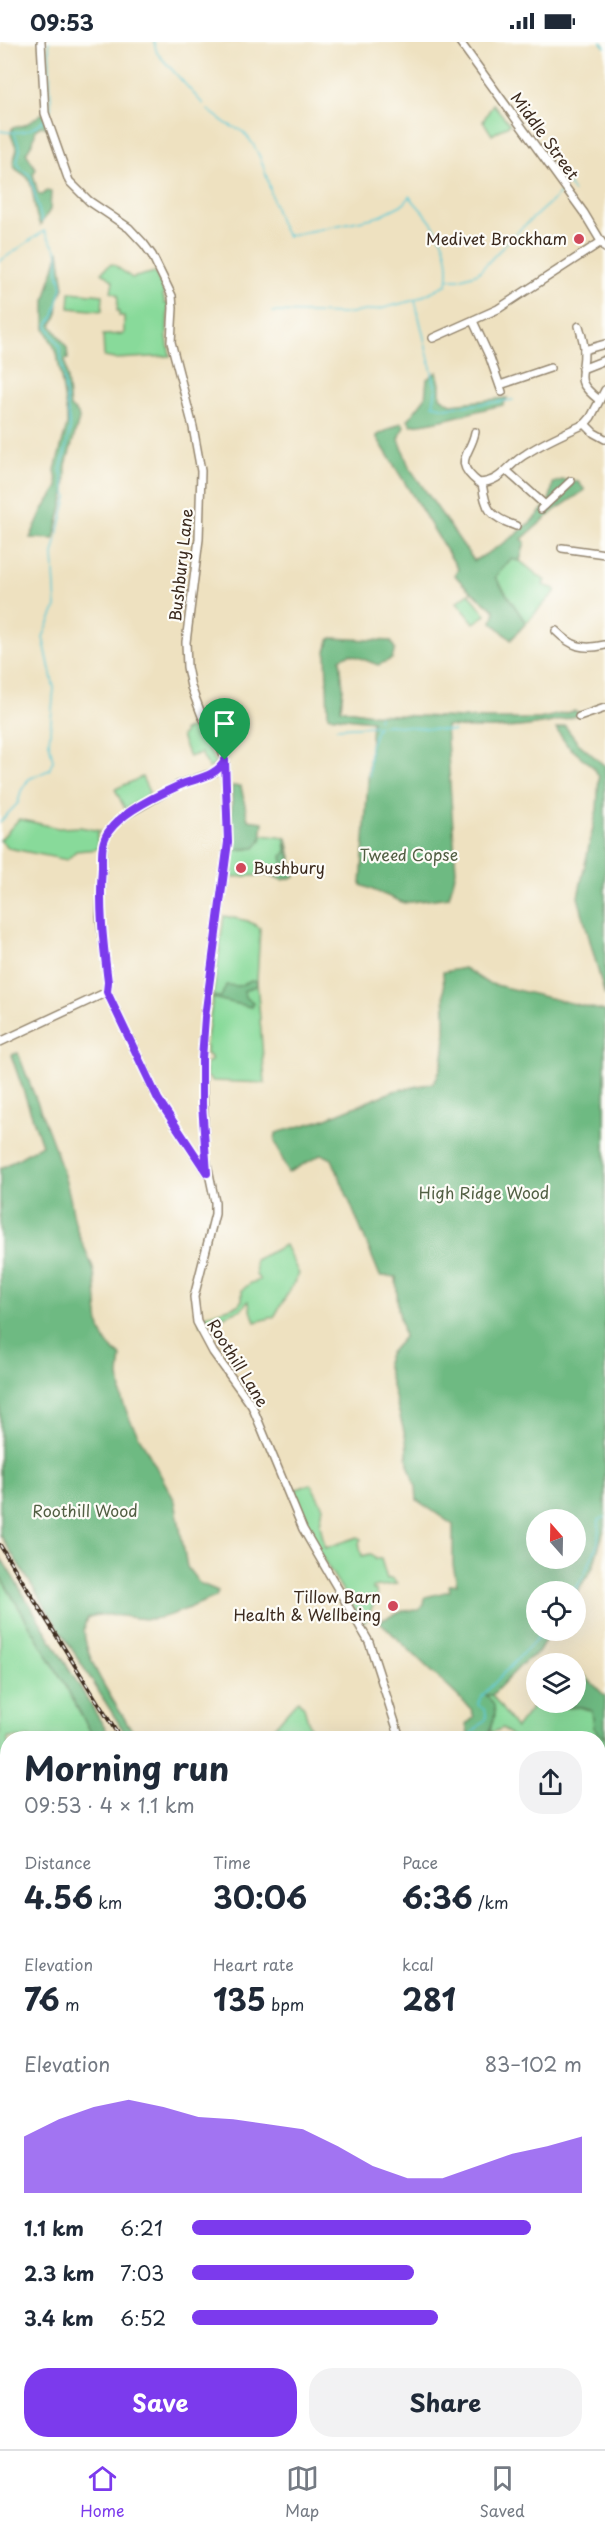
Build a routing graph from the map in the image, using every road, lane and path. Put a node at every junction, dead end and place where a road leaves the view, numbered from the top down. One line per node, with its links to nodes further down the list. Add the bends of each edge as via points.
1 (41, 42): 27 (street, Bushbury Lane, via 45,112 69,181 144,244 172,296 171,342 201,471 200,539 187,633 187,667 202,716)
2 (460, 42): 3 (street, Middle Street)
3 (603, 245): 4 (street)
4 (473, 321): 6 (street); 10 (street, via 501,388)
5 (579, 326): 8 (street)
6 (433, 338)
7 (605, 344): 8 (street)
8 (584, 350): 11 (street)
9 (605, 360): 11 (street)
10 (550, 368)
11 (582, 369): 13 (street, via 583,386)
12 (605, 390): 13 (street)
13 (599, 400): 14 (street)
14 (585, 424): 16 (street); 17 (street, via 522,455)
15 (475, 432): 19 (street, via 464,460 466,469)
16 (605, 439)
17 (507, 471): 18 (street, via 543,507); 19 (street)
18 (571, 481)
19 (482, 483): 20 (street, via 488,510)
20 (516, 526)
21 (562, 548): 22 (street)
22 (605, 554)
23 (556, 632): 24 (street, via 579,648)
24 (605, 645)
25 (605, 708): 26 (street)
26 (579, 717)
27 (225, 760): 28 (street); 29 (street, Roothill Lane)
28 (211, 774): 29 (street); 30 (street, via 156,797 114,824 105,837 100,902)
29 (226, 786): 32 (street, Roothill Lane, via 228,842 203,1039)
30 (107, 992): 31 (street); 33 (street, via 158,1099)
31 (0, 1042)
32 (205, 1154): 33 (street); 34 (street, Roothill Lane)
33 (196, 1158): 34 (street)
34 (207, 1173): 35 (street, Roothill Lane, via 215,1214 194,1296 197,1322 254,1410 303,1529 369,1642)
35 (398, 1731)

